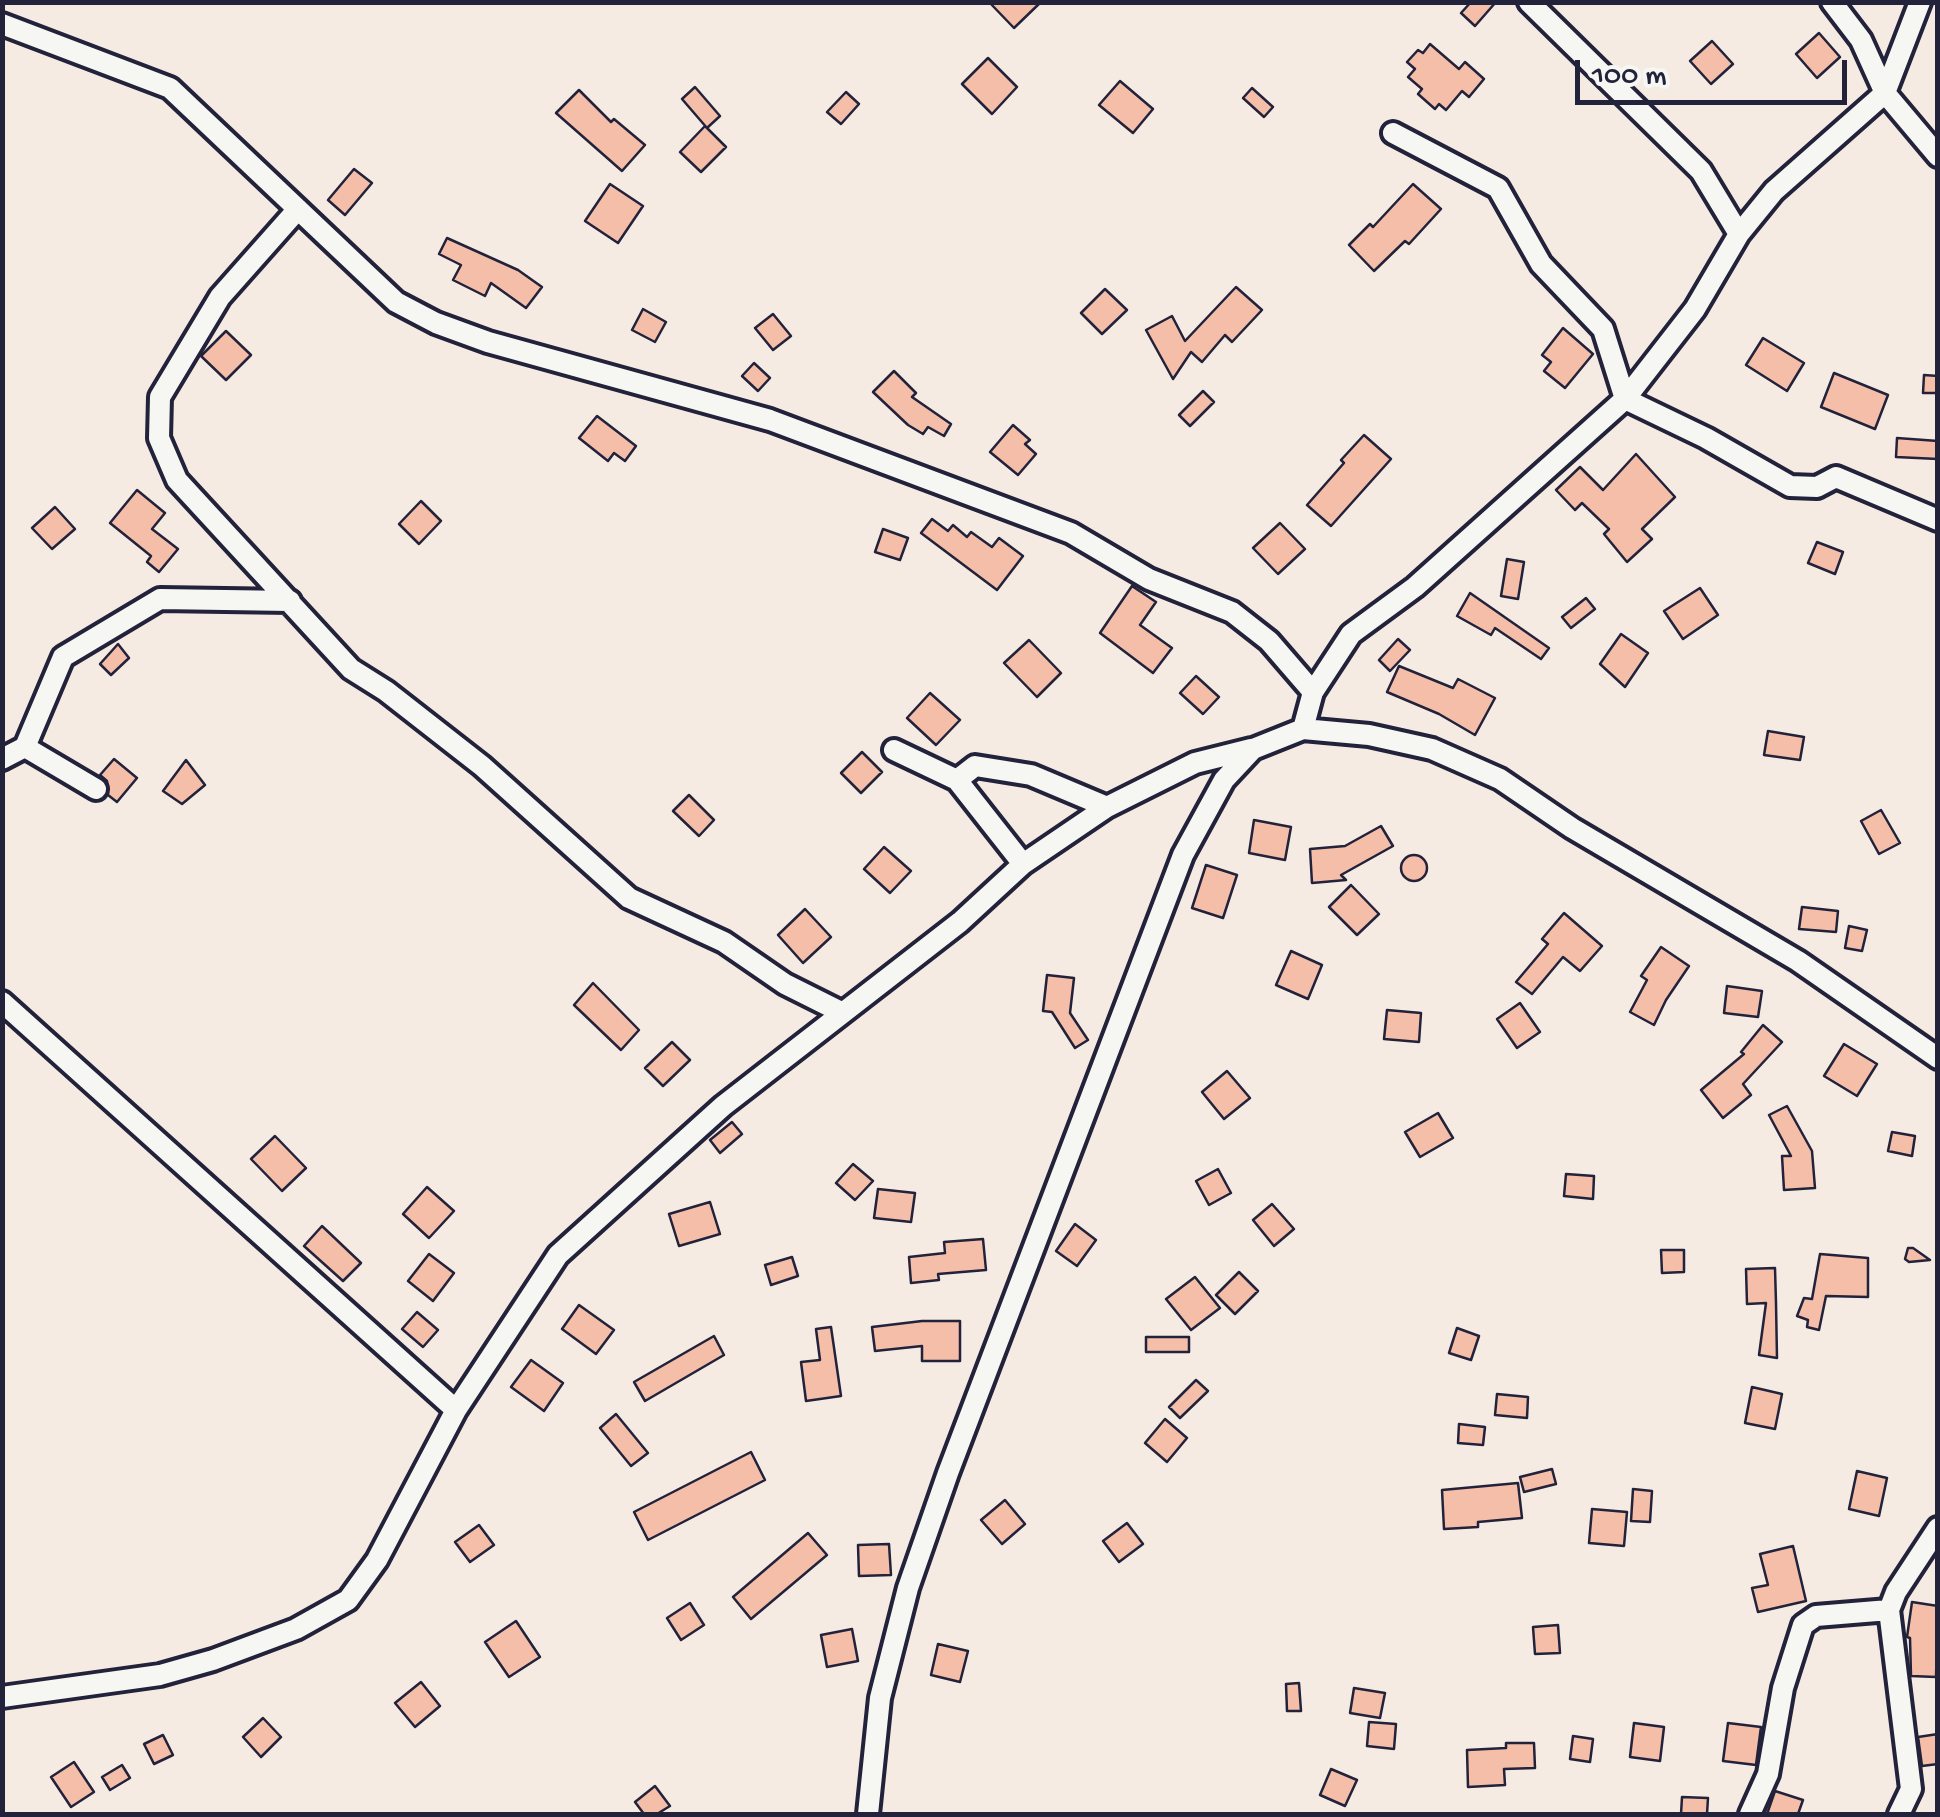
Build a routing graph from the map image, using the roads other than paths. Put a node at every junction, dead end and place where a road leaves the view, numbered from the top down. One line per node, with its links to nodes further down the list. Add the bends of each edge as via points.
1 (1530, 2): 9 (street, via 1701,171)
2 (1832, 2): 5 (street, via 1861,40)
3 (1920, 2): 5 (street)
4 (2, 24): 8 (street, via 170,88)
5 (1884, 93): 7 (street); 9 (street, via 1774,191)
6 (1393, 133): 10 (street, via 1498,188 1541,264 1603,329)
7 (1938, 156)
8 (298, 210): 12 (street, via 220,297 160,397 159,438 177,480); 13 (street, via 396,302 436,323 770,420 1071,533 1149,579 1232,612 1269,641)
9 (1739, 234): 10 (street, via 1695,309)
10 (1624, 399): 11 (street, via 1790,486 1817,487 1836,478); 13 (street, via 1415,587 1351,634)
11 (1938, 520)
12 (290, 601): 15 (street, via 160,599 64,657); 24 (street, via 351,669 482,766 629,898 724,942)
13 (1313, 692): 14 (street)
14 (1303, 729): 16 (street); 25 (street, via 1432,749 1500,778 1798,962)
15 (25, 747): 18 (street); 20 (street)
16 (1253, 749): 21 (street, via 1196,763); 30 (street, via 1224,780 1184,855 948,1472 880,1698)
17 (894, 750): 19 (street)
18 (2, 759)
19 (957, 780): 21 (street, via 974,766 1031,775); 22 (street)
20 (96, 789)
21 (1107, 808): 22 (street)
22 (1024, 864): 24 (street)
23 (2, 1002): 26 (street)
24 (841, 1012): 26 (street, via 723,1106 558,1255)
25 (1938, 1058)
26 (456, 1410): 29 (street, via 378,1560 348,1600 296,1629 160,1675)
27 (1938, 1528): 28 (street)
28 (1889, 1610): 31 (street, via 1816,1616 1803,1625 1768,1774); 32 (street, via 1911,1789)
29 (2, 1697)
30 (868, 1814)
31 (1750, 1814)
32 (1899, 1814)

